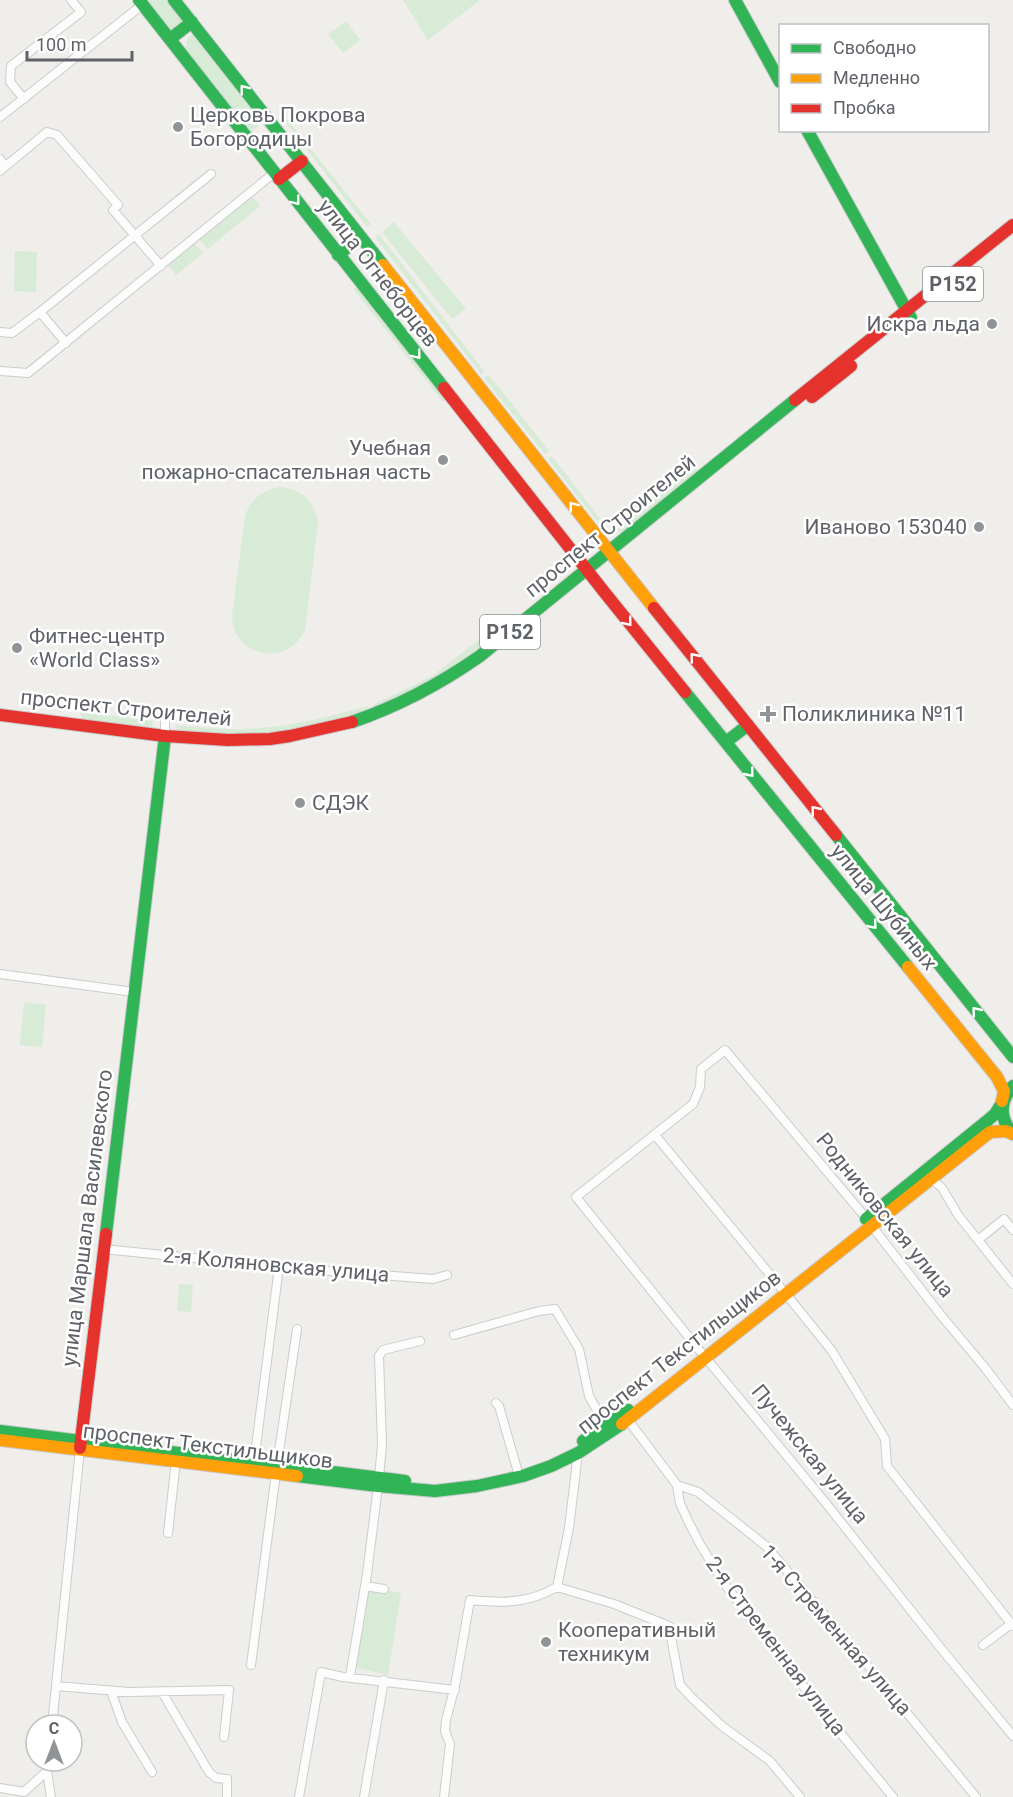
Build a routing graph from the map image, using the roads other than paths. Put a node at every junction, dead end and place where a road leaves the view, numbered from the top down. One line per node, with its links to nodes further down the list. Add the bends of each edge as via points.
1 (71, 0): 8 (street, via 81,12 11,66 10,82)
2 (174, 0): 5 (main road, улица Огнеборцев)
3 (735, 0): 7 (main road)
4 (140, 2): 6 (main road, улица Огнеборцев); 8 (street)
5 (192, 22): 6 (main road); 11 (main road, улица Огнеборцев, one-way to 5)
6 (170, 39): 14 (main road, улица Огнеборцев)
7 (779, 80)
8 (24, 99): 9 (street)
9 (0, 117)
10 (808, 132): 22 (main road)
11 (302, 161): 14 (main road); 18 (main road, улица Огнеборцев)
12 (2, 165): 17 (street, via 47,132 57,135 118,205 113,210)
13 (211, 174): 17 (street)
14 (277, 176): 19 (main road, улица Огнеборцев, one-way to 19); 20 (street)
15 (1013, 225): 22 (main road, проспект Строителей / Р152)
16 (1013, 236): 22 (main road, проспект Строителей / Р152)
17 (135, 237): 20 (street); 21 (street)
18 (361, 237): 19 (main road); 26 (main road, улица Огнеборцев, one-way to 18)
19 (338, 255): 27 (main road, улица Огнеборцев, one-way to 27)
20 (161, 266): 24 (street)
21 (40, 312): 23 (street, via 12,333); 24 (street)
22 (909, 314): 26 (main road, проспект Строителей / Р152)
23 (0, 332)
24 (66, 343): 25 (street, via 28,373)
25 (0, 371)
26 (612, 555): 27 (main road, проспект Строителей / Р152); 31 (main road, улица Шубиных, one-way to 26)
27 (589, 573): 32 (main road, проспект Строителей / Р152, via 469,664 390,708 290,736); 33 (main road, улица Шубиных, one-way to 33)
28 (0, 715): 32 (main road, проспект Строителей / Р152)
29 (165, 717): 32 (street, улица Маршала Василевского)
30 (0, 723): 32 (main road, проспект Строителей / Р152)
31 (748, 725): 33 (main road); 36 (main road, улица Шубиных, one-way to 31)
32 (164, 739): 35 (main road, улица Маршала Василевского)
33 (726, 742): 38 (main road, улица Шубиных, one-way to 38, via 997,1077 1004,1091)
34 (0, 974): 35 (street)
35 (134, 992): 45 (main road, улица Маршала Василевского)
36 (1013, 1057)
37 (1013, 1086): 38 (main road, проспект Текстильщиков)
38 (1002, 1102): 39 (main road, улица Шубиных, via 1001,1115); 42 (main road, проспект Текстильщиков, via 995,1114)
39 (1013, 1134): 41 (main road, проспект Текстильщиков, via 990,1132)
40 (656, 1135): 42 (street, Родниковская улица, via 693,1104 700,1087 701,1069 725,1050); 49 (street); 53 (street, Пучежская улица, via 576,1197)
41 (930, 1179): 42 (main road, проспект Текстильщиков); 44 (street, via 942,1188)
42 (869, 1222): 49 (main road, проспект Текстильщиков); 55 (street, Родниковская улица)
43 (1013, 1230): 44 (street, via 1004,1219)
44 (978, 1240): 48 (street)
45 (104, 1249): 46 (street, 2-я Коляновская улица); 60 (main road, улица Маршала Василевского)
46 (279, 1267): 47 (street, 2-я Коляновская улица, via 433,1279); 63 (street)
47 (447, 1275)
48 (1013, 1284)
49 (783, 1291): 53 (main road, проспект Текстильщиков); 72 (street, via 832,1351 885,1439 887,1466)
50 (297, 1329): 64 (street)
51 (454, 1335): 57 (street, via 555,1309 579,1349 590,1396)
52 (420, 1341): 66 (street, via 383,1350 380,1356)
53 (703, 1354): 56 (main road, проспект Текстильщиков); 82 (street, Пучежская улица)
54 (496, 1403): 65 (street)
55 (1013, 1405)
56 (626, 1417): 57 (main road, проспект Текстильщиков); 61 (main road, проспект Текстильщиков); 67 (street)
57 (606, 1426): 61 (main road, проспект Текстильщиков)
58 (0, 1431): 60 (main road, проспект Текстильщиков)
59 (0, 1440): 60 (main road, проспект Текстильщиков)
60 (80, 1445): 62 (main road, проспект Текстильщиков); 63 (main road, проспект Текстильщиков); 77 (street, улица Маршала Василевского)
61 (576, 1450): 65 (main road, проспект Текстильщиков); 66 (main road, проспект Текстильщиков, via 551,1466 477,1486 435,1491); 70 (street, via 569,1528)
62 (176, 1460): 64 (main road, проспект Текстильщиков); 68 (street)
63 (254, 1462): 64 (main road, проспект Текстильщиков)
64 (277, 1469): 66 (main road, проспект Текстильщиков); 74 (street)
65 (517, 1469): 66 (main road, проспект Текстильщиков, via 445,1483)
66 (379, 1482): 69 (street)
67 (677, 1485): 94 (street, 2-я Стременная улица, via 688,1521 723,1582); 95 (street, 1-я Стременная улица, via 698,1492 766,1546)
68 (168, 1533)
69 (365, 1586): 71 (street); 75 (street)
70 (556, 1587): 78 (street, via 528,1600 470,1600); 93 (street, via 669,1626 680,1685 722,1726 770,1761)
71 (384, 1589)
72 (1012, 1625): 73 (street)
73 (983, 1645)
74 (251, 1665)
75 (350, 1677): 76 (street); 90 (street, via 321,1672)
76 (384, 1680): 78 (street); 91 (street)
77 (56, 1686): 79 (street); 81 (street, улица Маршала Василевского)
78 (455, 1690): 92 (street, via 446,1720 450,1744)
79 (111, 1691): 80 (street); 84 (street, via 122,1722)
80 (162, 1692): 83 (street, via 229,1690); 89 (street, via 209,1772 216,1778 227,1779)
81 (53, 1713)
82 (1013, 1736)
83 (224, 1737)
84 (152, 1772)
85 (45, 1773): 87 (street, via 24,1792)
86 (47, 1773): 88 (street)
87 (0, 1788)
88 (51, 1797)
89 (227, 1797)
90 (299, 1797)
91 (364, 1797)
92 (444, 1797)
93 (800, 1797)
94 (893, 1797)
95 (976, 1797)

